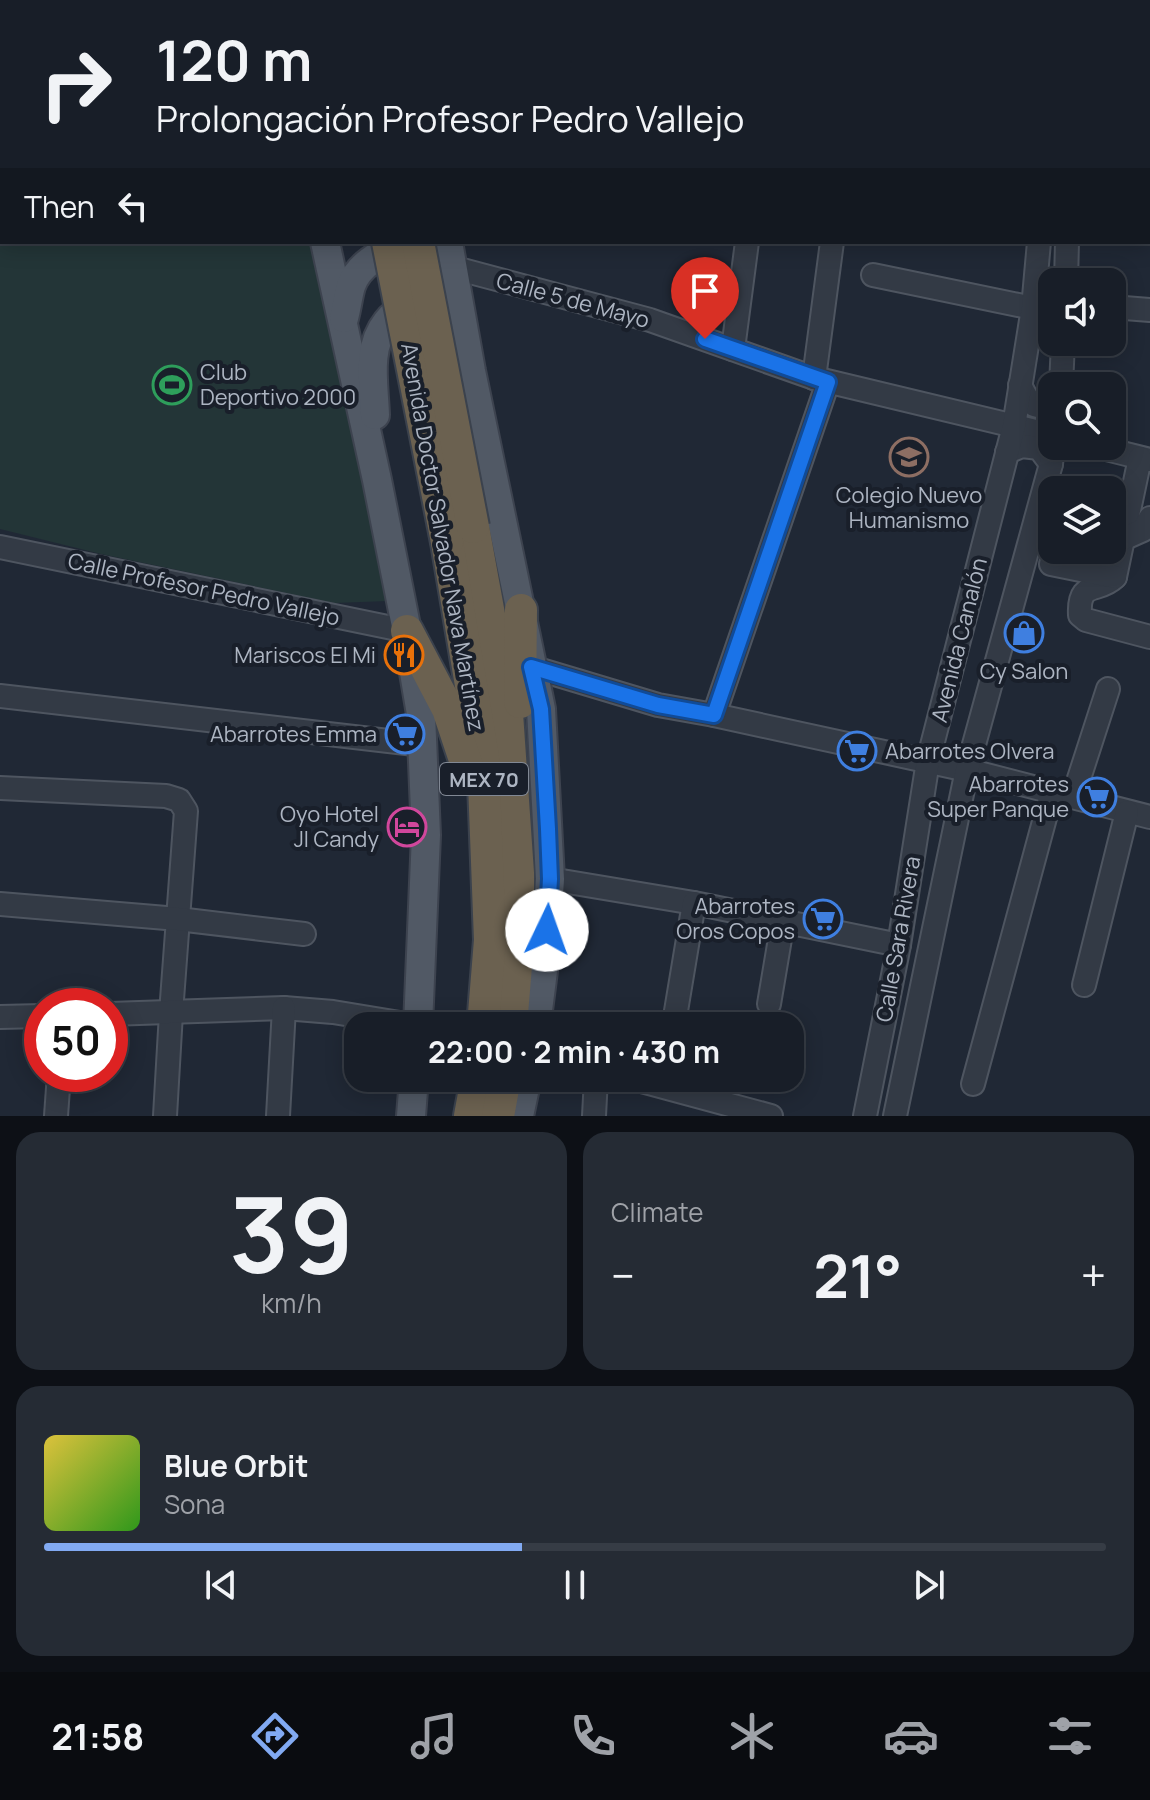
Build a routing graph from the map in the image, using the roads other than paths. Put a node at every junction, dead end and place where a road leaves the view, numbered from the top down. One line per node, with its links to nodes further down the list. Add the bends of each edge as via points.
1 (325, 244): 15 (main road)
2 (394, 244): 15 (main road, via 357,274)
3 (395, 244): 29 (highway, Avenida Doctor Salvador Nava Martínez / MEX 70, bridge)
4 (400, 244): 9 (street, Calle 5 de Mayo)
5 (747, 244): 16 (street)
6 (832, 244): 18 (street)
7 (1039, 244): 12 (street, Avenida Canalón)
8 (1067, 244): 10 (street)
9 (451, 255): 16 (street, Calle 5 de Mayo); 17 (main road)
10 (1066, 268)
11 (873, 275): 12 (street)
12 (1033, 308): 19 (street, Avenida Canalón)
13 (1126, 308): 14 (street)
14 (1150, 310)
15 (343, 326): 27 (main road)
16 (733, 349): 18 (street, Calle 5 de Mayo)
17 (471, 371): 27 (main road, via 436,314 405,308 389,319 373,347); 33 (main road)
18 (821, 380): 21 (street, Calle 5 de Mayo); 39 (street)
19 (1020, 385): 20 (street); 21 (street, Avenida Canalón)
20 (1038, 407)
21 (1014, 426): 22 (street, Calle 5 de Mayo); 24 (street, Avenida Canalón)
22 (1038, 432)
23 (1038, 448): 24 (street)
24 (1007, 452): 41 (street, Avenida Canalón)
25 (1145, 459): 28 (street)
26 (1051, 460): 42 (street, Avenida Canalón)
27 (377, 480): 34 (main road)
28 (1142, 530): 32 (street)
29 (460, 535): 47 (highway, Avenida Doctor Salvador Nava Martínez / MEX 70, via 483,757); 48 (highway, Avenida Doctor Salvador Nava Martínez / MEX 70, via 507,713)
30 (0, 547): 34 (street, Calle Profesor Pedro Vallejo)
31 (1051, 564): 32 (street)
32 (1115, 577): 35 (street, via 1089,588 1079,604 1080,615)
33 (521, 610): 36 (main road); 48 (highway)
34 (407, 631): 40 (main road); 47 (highway, via 452,722 470,774)
35 (1150, 637)
36 (531, 667): 39 (street, via 658,705); 49 (main road, via 541,709)
37 (1108, 689): 44 (street)
38 (0, 696): 40 (street)
39 (714, 715): 41 (street)
40 (423, 745): 59 (main road, via 426,835)
41 (928, 761): 42 (street); 55 (street, Calle Sara Rivera)
42 (967, 770): 44 (street); 88 (street, Calle Sara Rivera)
43 (0, 788): 52 (street, via 179,800 186,811)
44 (1063, 794): 45 (street); 69 (street)
45 (1127, 812): 46 (street); 56 (street)
46 (1150, 817)
47 (487, 862): 60 (highway, Avenida Doctor Salvador Nava Martínez / MEX 70, via 490,940)
48 (518, 873): 61 (highway, Avenida Doctor Salvador Nava Martínez / MEX 70, via 518,942)
49 (550, 879): 50 (street); 62 (main road, via 545,955)
50 (694, 903): 53 (street); 63 (street)
51 (0, 904): 52 (street)
52 (178, 919): 54 (street); 64 (street)
53 (783, 921): 55 (street); 57 (street)
54 (304, 934)
55 (899, 945): 87 (street, Calle Sara Rivera)
56 (1084, 985)
57 (769, 1004)
58 (284, 1008): 64 (street); 66 (street); 80 (street)
59 (419, 1012)
60 (503, 1012)
61 (507, 1012)
62 (511, 1012)
63 (676, 1012)
64 (171, 1013): 65 (street); 79 (street)
65 (128, 1014)
66 (344, 1014)
67 (24, 1016): 68 (street)
68 (0, 1017)
69 (973, 1084)
70 (58, 1092): 78 (street)
71 (413, 1092): 81 (main road)
72 (474, 1092): 82 (highway)
73 (502, 1092): 83 (highway)
74 (524, 1092): 84 (main road)
75 (595, 1092): 85 (street)
76 (675, 1092): 77 (street)
77 (736, 1111): 86 (street)
78 (56, 1116)
79 (165, 1116)
80 (278, 1116)
81 (411, 1116)
82 (470, 1116)
83 (498, 1116)
84 (519, 1116)
85 (594, 1116)
86 (771, 1116)
87 (865, 1116)
88 (895, 1116)

